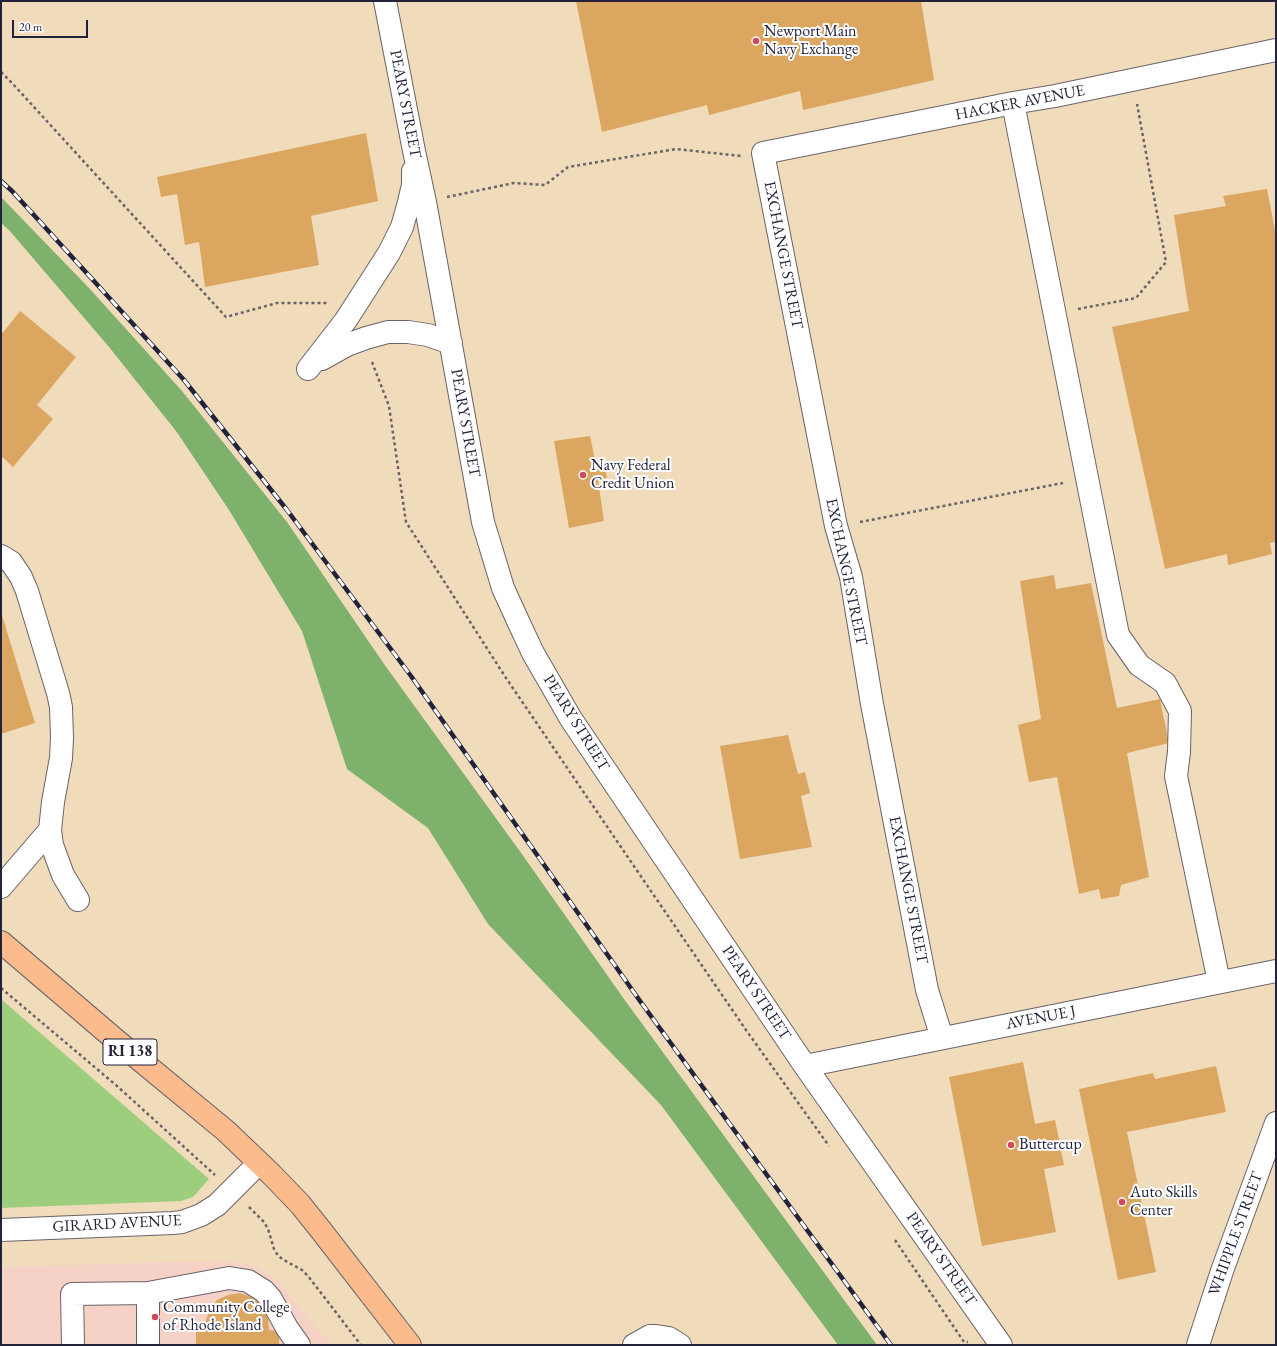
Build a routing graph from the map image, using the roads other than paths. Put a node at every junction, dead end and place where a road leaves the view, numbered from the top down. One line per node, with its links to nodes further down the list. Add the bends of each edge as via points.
1 (384, 1): 4 (street, PEARY STREET)
2 (1276, 50): 3 (street, HACKER AVENUE)
3 (1013, 103): 5 (street, HACKER AVENUE); 13 (street, via 1118,634 1139,664 1165,683 1180,711 1176,776)
4 (414, 151): 6 (street, PEARY STREET); 6 (street, via 413,185 402,227 389,253 346,320 308,369 347,345 388,332 428,335)
5 (763, 153): 14 (street, EXCHANGE STREET, via 836,526 851,577 872,704 927,990)
6 (451, 343): 15 (street, PEARY STREET, via 483,522 503,588 533,653 571,719)
7 (1, 556): 8 (street, via 11,562 27,591 61,707 61,758)
8 (50, 830): 9 (street); 10 (street, via 52,845 61,870)
9 (1, 887)
10 (78, 900)
11 (1, 942): 17 (highway, RI 138, via 226,1131)
12 (1276, 971): 13 (street, AVENUE J)
13 (1219, 982): 14 (street, AVENUE J)
14 (942, 1038): 15 (street, AVENUE J)
15 (806, 1066): 26 (street, PEARY STREET)
16 (1276, 1124): 27 (street, WHIPPLE STREET)
17 (259, 1162): 18 (street, GIRARD AVENUE, via 216,1205 182,1222); 23 (highway, RI 138, via 310,1216)
18 (1, 1230)
19 (148, 1293): 20 (street, via 72,1294); 21 (street); 22 (street, via 220,1279 248,1281 271,1299)
20 (73, 1345)
21 (148, 1345)
22 (299, 1345)
23 (410, 1345)
24 (634, 1345): 25 (street, via 650,1336 669,1338)
25 (680, 1345)
26 (1001, 1345)
27 (1198, 1345)

